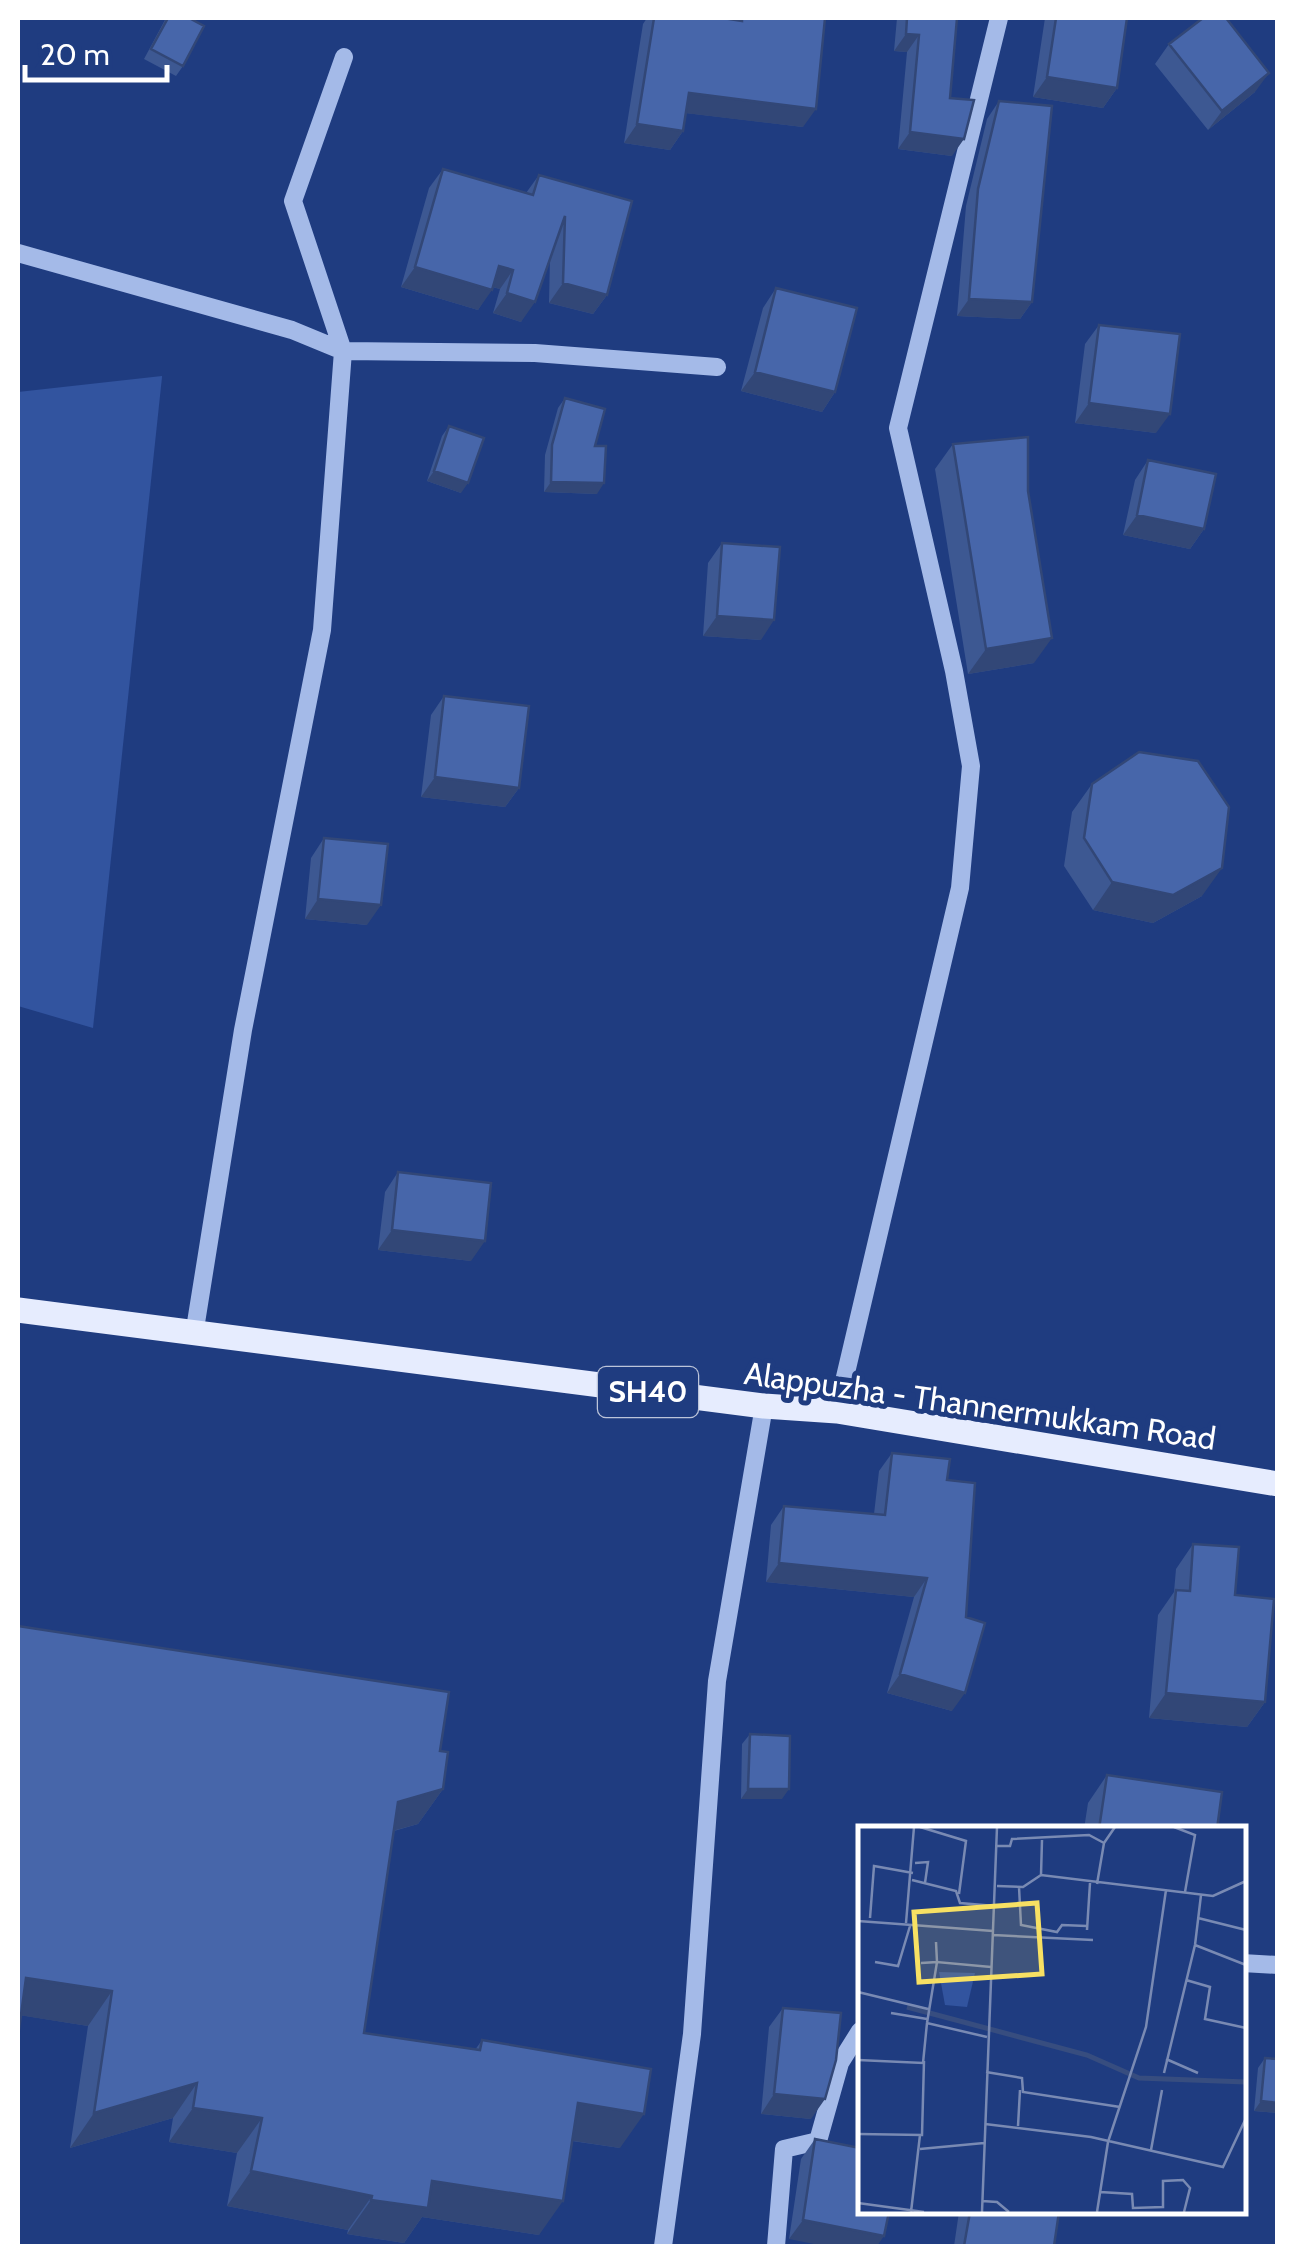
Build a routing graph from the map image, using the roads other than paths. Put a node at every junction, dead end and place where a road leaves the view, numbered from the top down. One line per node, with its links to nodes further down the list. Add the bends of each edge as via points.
1 (999, 18): 9 (street, via 898,428 970,766 960,888)
2 (344, 57): 4 (street, via 293,200)
3 (18, 253): 4 (street, via 292,330)
4 (343, 351): 5 (street, via 535,354); 7 (street, via 322,630 244,1030)
5 (717, 367)
6 (18, 1310): 7 (main road, Alappuzha - Thannermukkam Road / SH40)
7 (194, 1335): 8 (main road, Alappuzha - Thannermukkam Road / SH40)
8 (764, 1406): 9 (main road, Alappuzha - Thannermukkam Road / SH40); 14 (street, via 717,1681 692,2034)
9 (837, 1411): 10 (main road, Alappuzha - Thannermukkam Road / SH40)
10 (1278, 1484)
11 (1245, 1963): 12 (street)
12 (1278, 1965)
13 (858, 2034): 15 (street, via 840,2063 818,2141 784,2148)
14 (663, 2246)
15 (776, 2246)

